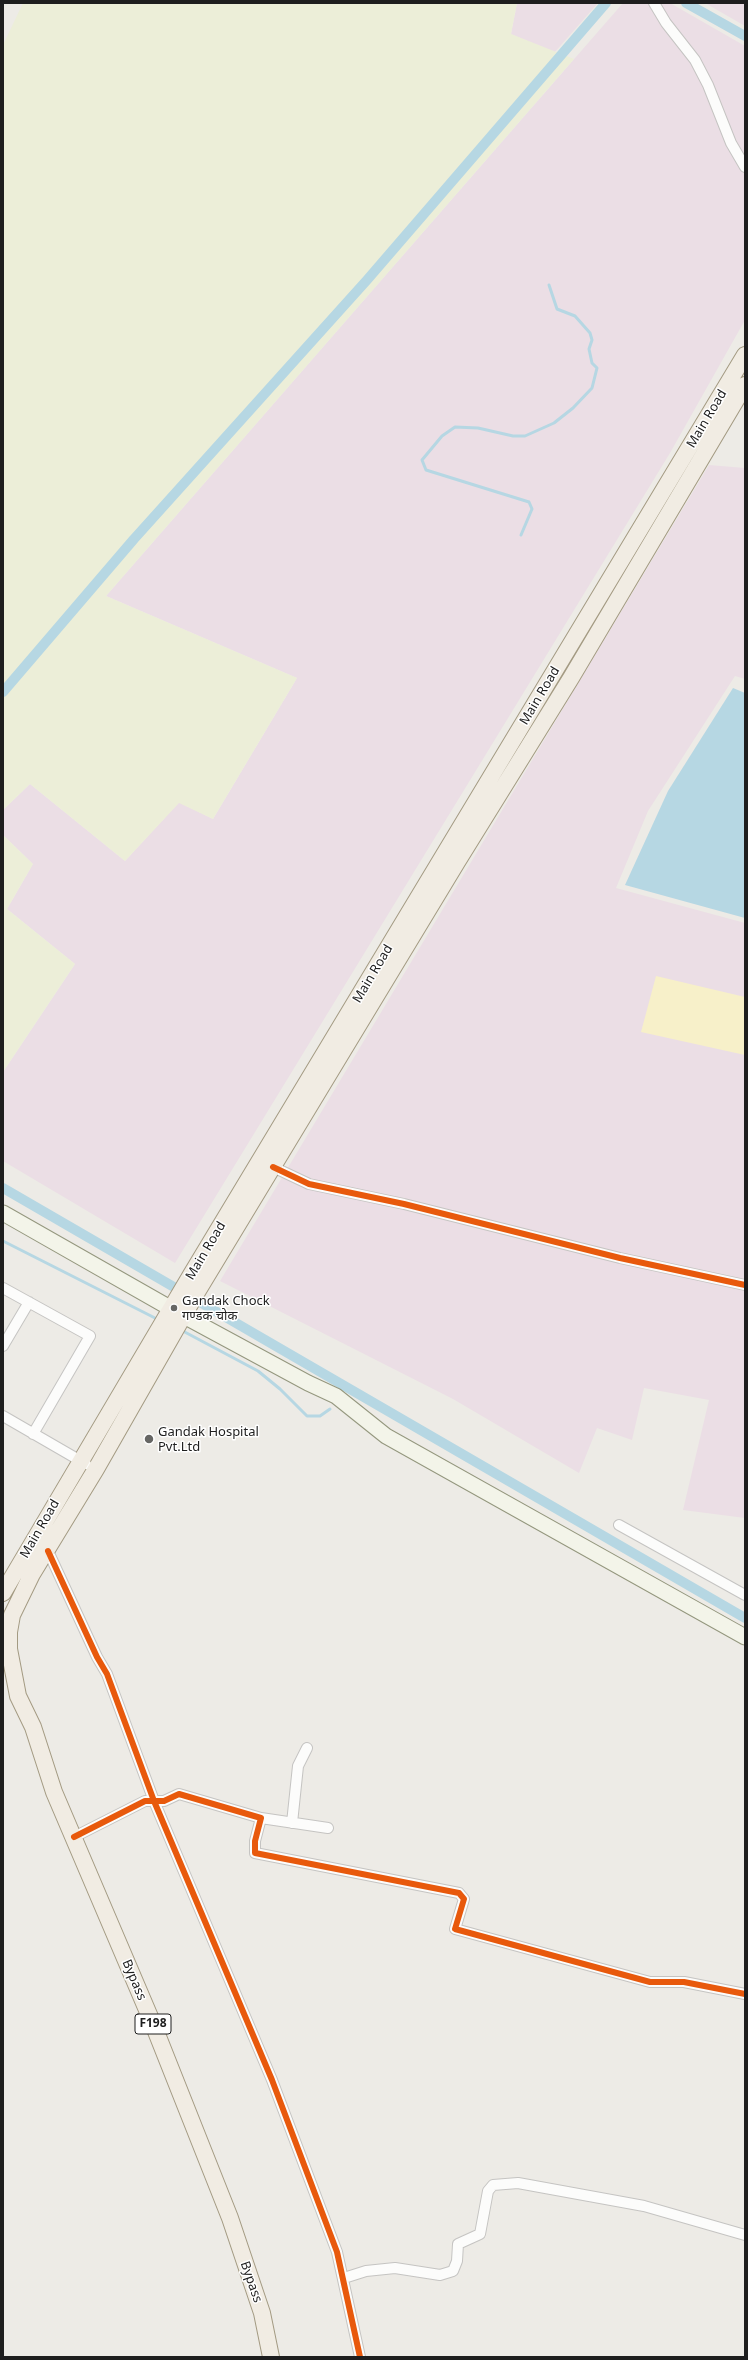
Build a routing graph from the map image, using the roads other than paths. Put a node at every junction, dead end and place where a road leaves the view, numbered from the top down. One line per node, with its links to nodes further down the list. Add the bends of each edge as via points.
1 (654, 3): 2 (street, via 695,60 731,143)
2 (745, 167)
3 (745, 355): 5 (main road, Main Road)
4 (745, 385): 6 (main road, Main Road)
5 (568, 649): 6 (main road); 11 (main road, Main Road)
6 (584, 657): 7 (main road, Main Road)
7 (272, 1167): 9 (street, via 309,1184 382,1198 620,1258); 11 (main road, Main Road)
8 (3, 1213): 13 (main road)
9 (745, 1285)
10 (3, 1288): 12 (street)
11 (192, 1288): 13 (main road, Main Road)
12 (29, 1302): 14 (street); 16 (street, via 90,1336)
13 (179, 1311): 17 (main road, Main Road); 18 (main road, Main Road); 24 (main road, via 336,1396 386,1436)
14 (3, 1346)
15 (3, 1416): 16 (street)
16 (33, 1434): 17 (street)
17 (80, 1461): 18 (street); 22 (main road, Main Road)
18 (96, 1469): 20 (main road, Main Road)
19 (619, 1525): 23 (street)
20 (48, 1551): 21 (main road, Main Road); 28 (street, via 107,1674)
21 (32, 1574): 26 (main road, Bypass / F198, via 12,1615 9,1632 9,1649)
22 (3, 1593)
23 (745, 1595)
24 (745, 1637)
25 (3, 1688): 26 (main road)
26 (18, 1696): 32 (main road, Bypass / F198, via 33,1727 54,1792)
27 (307, 1748): 30 (street, via 298,1766)
28 (154, 1801): 29 (street, via 179,1794); 32 (street, via 145,1801); 35 (street, via 272,2080)
29 (261, 1818): 30 (street); 33 (street, via 255,1841 255,1853 459,1893 464,1899 455,1929 650,1982 684,1982)
30 (292, 1823): 31 (street)
31 (328, 1828)
32 (74, 1837): 36 (main road, Bypass / F198, via 153,2024 230,2218 262,2313)
33 (745, 1994)
34 (745, 2235): 35 (street, via 644,2206 518,2183 493,2185 488,2190 480,2234 458,2244 453,2271 440,2275 395,2268 366,2271)
35 (344, 2278): 37 (street)
36 (271, 2357)
37 (360, 2357)

